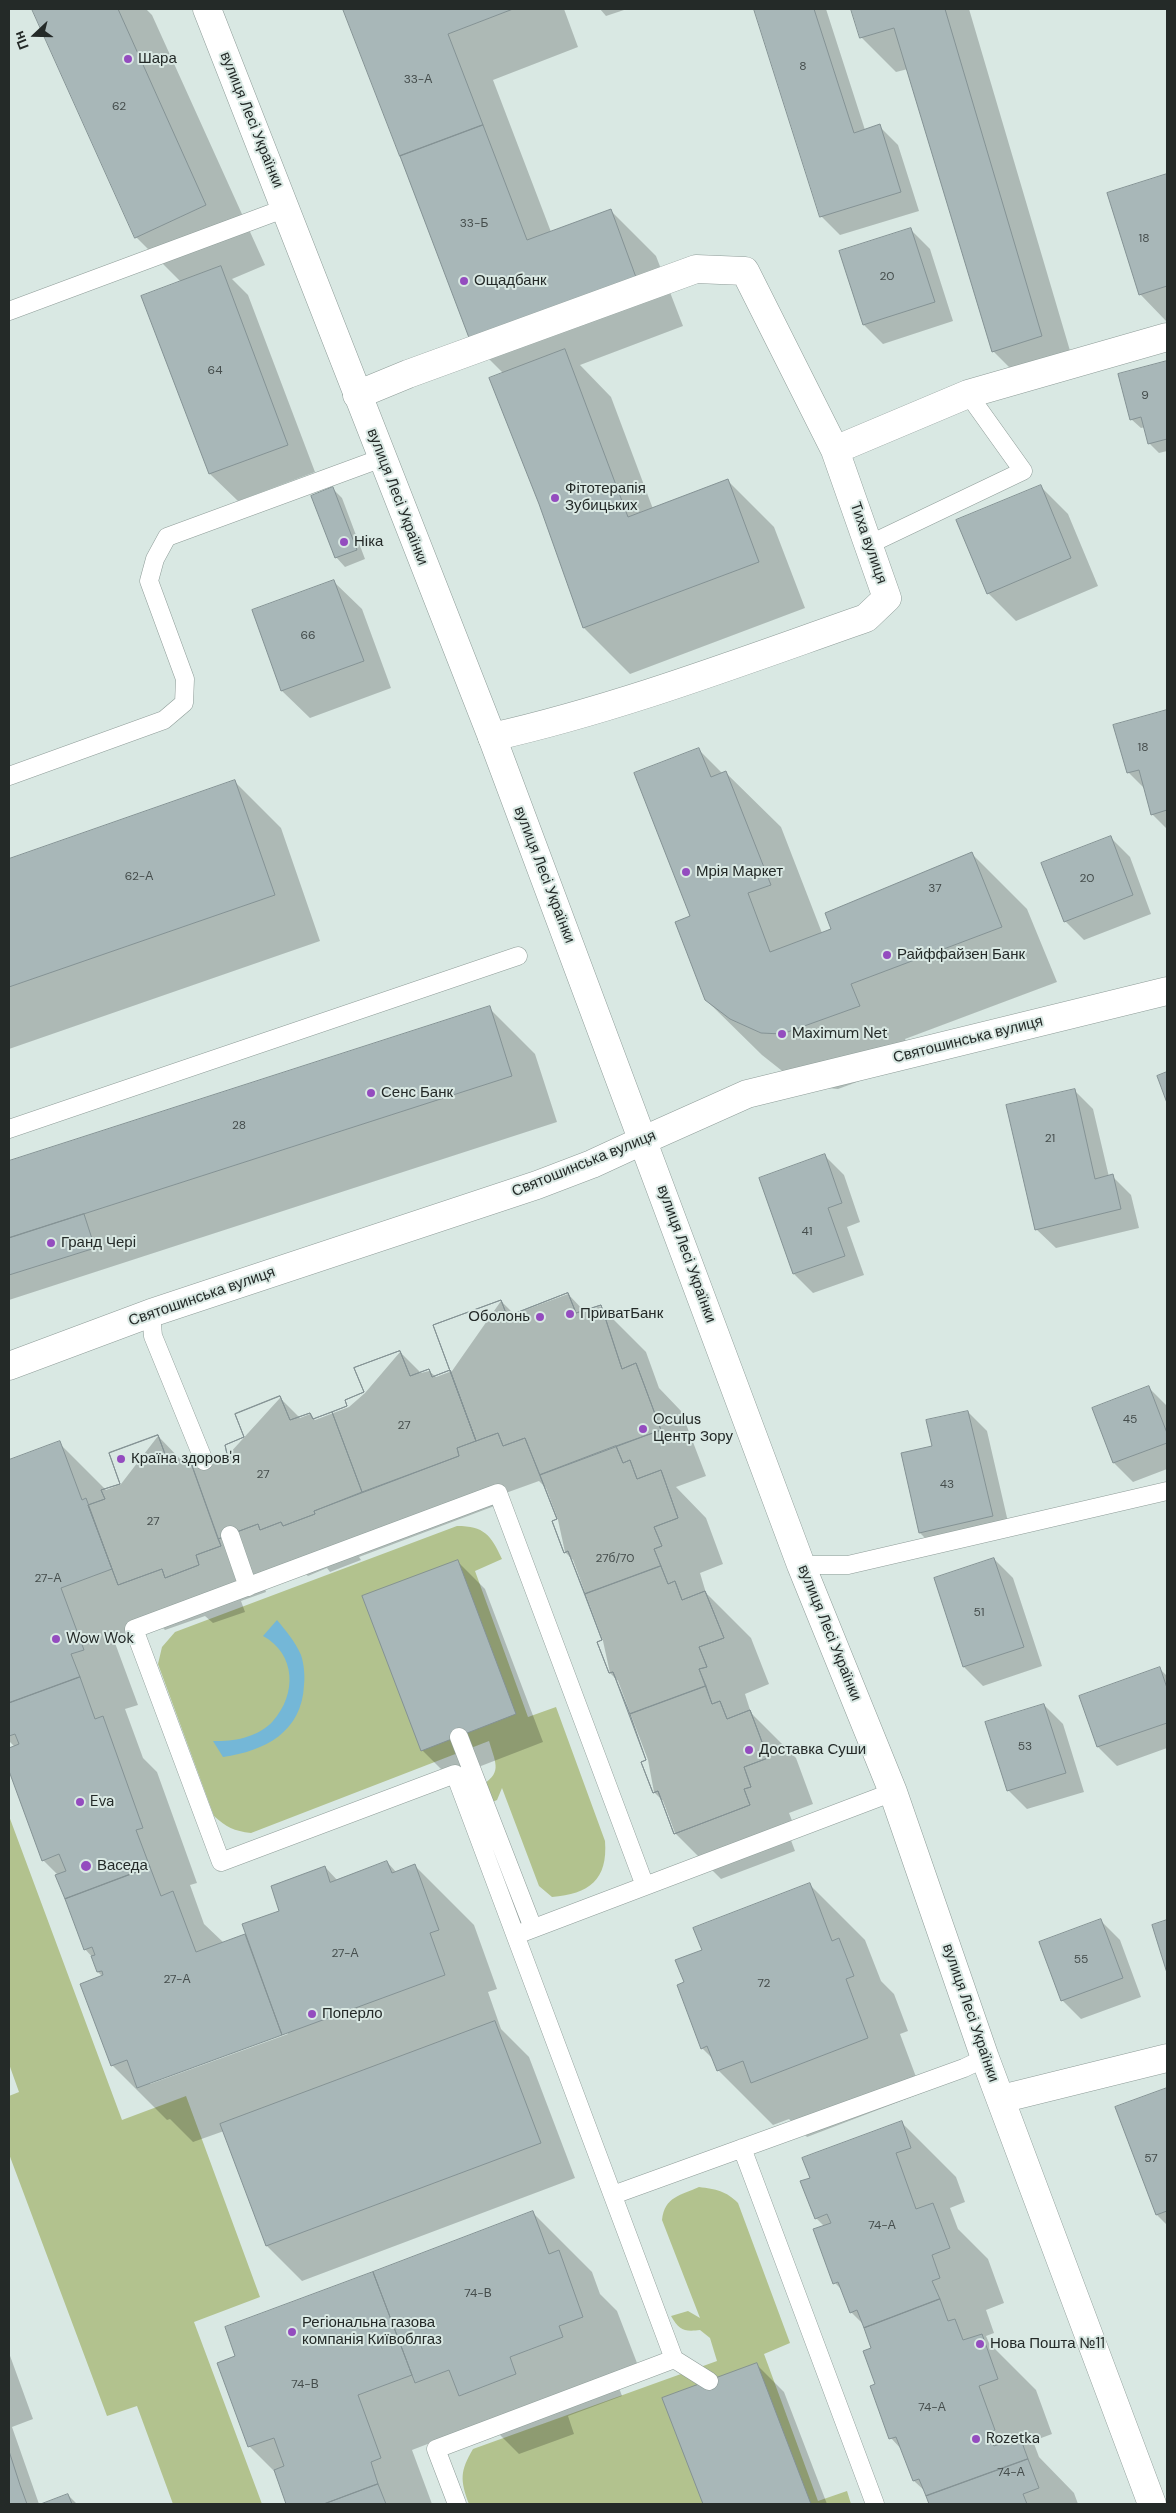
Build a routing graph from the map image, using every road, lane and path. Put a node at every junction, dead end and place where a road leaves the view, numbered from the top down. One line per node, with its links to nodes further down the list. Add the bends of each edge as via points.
1 (207, 9): 2 (street, вулиця Лесі Українки)
2 (286, 208): 3 (lane); 6 (street, вулиця Лесі Українки)
3 (9, 311)
4 (1167, 337): 5 (street)
5 (968, 394): 7 (street); 9 (lane, via 1023,471)
6 (357, 395): 7 (street, Тиха вулиця, via 696,269 746,271); 8 (street, вулиця Лесі Українки)
7 (835, 450): 9 (street, Тиха вулиця)
8 (382, 458): 10 (street, вулиця Лесі Українки); 11 (lane, via 167,537 155,559 149,581 185,679 184,703 164,720)
9 (868, 545): 10 (street, Тиха вулиця, via 887,598 866,618 683,682)
10 (492, 737): 15 (street, вулиця Лесі Українки)
11 (9, 776)
12 (518, 956): 14 (lane)
13 (1167, 991): 15 (street, Святошинська вулиця, via 748,1094)
14 (9, 1129)
15 (644, 1140): 16 (street, Святошинська вулиця, via 536,1185); 21 (street, вулиця Лесі Українки)
16 (151, 1314): 17 (street, Святошинська вулиця); 18 (lane, via 153,1336)
17 (9, 1366)
18 (204, 1461)
19 (1167, 1491): 21 (lane, via 848,1565)
20 (230, 1536): 22 (lane)
21 (801, 1565): 24 (street, вулиця Лесі Українки)
22 (248, 1587): 25 (lane, via 498,1493); 27 (lane, via 134,1629 221,1862 456,1774)
23 (460, 1737): 26 (lane)
24 (893, 1792): 25 (lane); 28 (street, вулиця Лесі Українки)
25 (645, 1886): 26 (lane)
26 (533, 1928): 27 (lane)
27 (516, 1934): 32 (lane)
28 (985, 2058): 30 (street, вулиця Лесі Українки); 31 (lane)
29 (1167, 2058): 30 (street)
30 (1000, 2099): 37 (street, вулиця Лесі Українки)
31 (742, 2148): 32 (lane); 36 (lane)
32 (613, 2195): 33 (lane)
33 (674, 2359): 34 (lane); 35 (lane, via 436,2449)
34 (709, 2381)
35 (456, 2504)
36 (875, 2504)
37 (1152, 2504)

